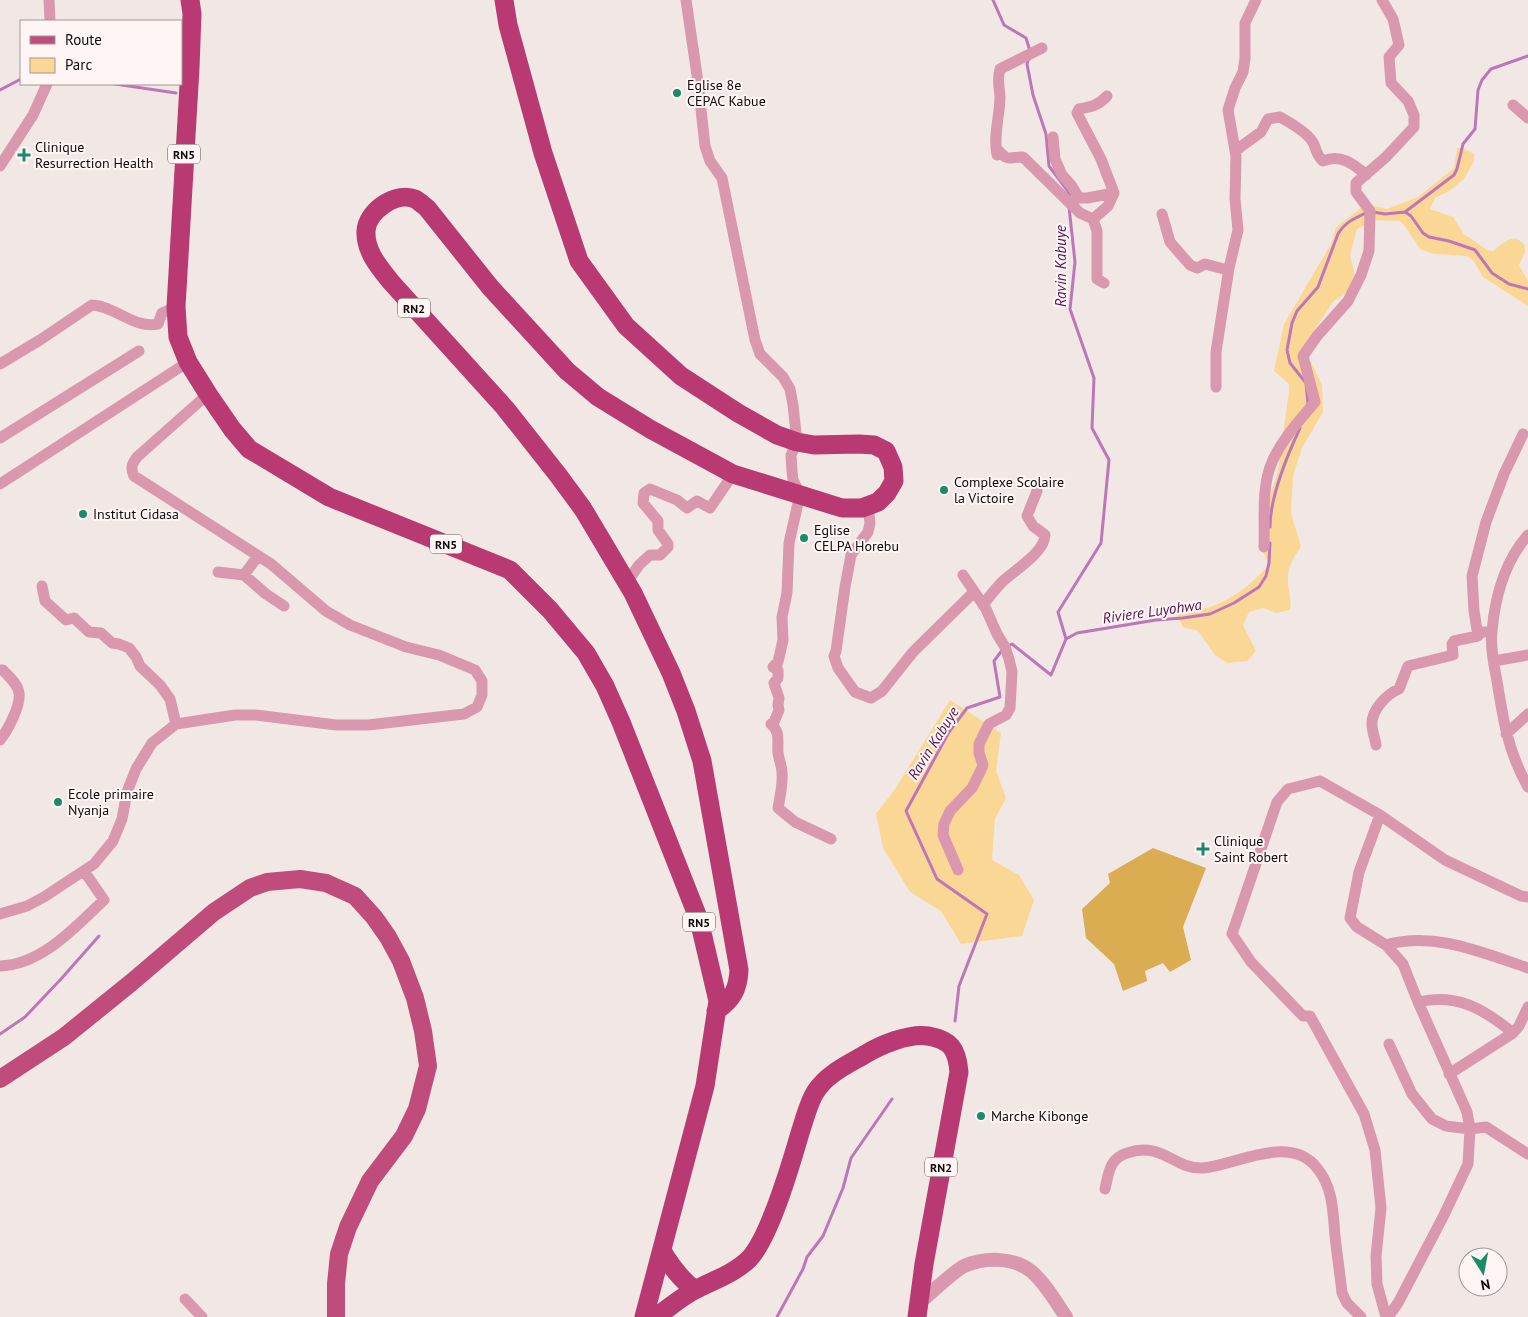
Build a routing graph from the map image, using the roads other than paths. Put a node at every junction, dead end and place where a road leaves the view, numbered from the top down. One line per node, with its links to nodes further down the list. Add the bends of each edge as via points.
1 (49, 0): 7 (street)
2 (190, 0): 24 (highway, RN5, via 190,68)
3 (504, 0): 32 (highway, via 543,153 579,261 626,326 681,376 738,413 777,435)
4 (686, 0): 32 (street, via 705,146 710,161 722,178 755,340 760,354 790,389)
5 (1256, 0): 15 (street, via 1245,23 1243,72 1228,110)
6 (1382, 0): 18 (street, via 1393,19 1399,45 1389,57 1391,83 1408,101 1414,115 1414,127)
7 (50, 20)
8 (1042, 48): 14 (street, via 1000,69 997,77 1000,97)
9 (47, 85): 17 (street, via 33,114)
10 (1107, 96): 19 (street, via 1102,102 1079,109 1077,113)
11 (1513, 105): 12 (street)
12 (1528, 118)
13 (1053, 137): 19 (street, via 1055,159 1079,198)
14 (996, 148): 16 (street); 21 (street, via 1006,158 1024,157 1080,213)
15 (1235, 151): 18 (street, via 1261,132 1268,119 1280,117 1310,137 1317,156 1323,162 1339,158); 22 (street, via 1238,230)
16 (999, 161)
17 (0, 166)
18 (1366, 175): 39 (street, via 1356,183 1356,192 1370,211 1369,251 1348,301 1302,356 1315,402 1290,431 1272,463 1266,486)
19 (1114, 193): 21 (street, via 1108,206)
20 (1162, 214): 22 (street, via 1170,242 1190,265)
21 (1093, 219): 23 (street, via 1097,231 1096,279)
22 (1229, 268): 28 (street, via 1216,352)
23 (1104, 284)
24 (176, 307): 26 (highway, RN5, via 178,338); 27 (street, via 162,313 158,324 150,325 92,305)
25 (139, 351): 31 (street)
26 (188, 362): 29 (highway, RN5); 34 (street)
27 (0, 364)
28 (1216, 387)
29 (208, 394): 40 (street, via 137,457 131,471 144,483); 70 (highway, RN5, via 250,449 329,497 510,570 586,653 621,722 699,920 718,1001)
30 (1523, 434): 49 (street, via 1486,522 1472,576 1477,630)
31 (0, 438)
32 (797, 442): 36 (street, via 791,455 793,480); 37 (highway, via 874,445 886,451 893,466 894,481 878,502)
33 (734, 474): 36 (highway, RN2); 44 (street, via 710,508 698,501 687,508 677,500 650,490 644,494 643,503 658,521 658,530 668,548 660,555 650,555); 44 (highway, RN2, via 650,429 598,397 567,372 490,287 427,208 414,198 399,197 372,214 366,230 374,261 505,408 558,475)
34 (0, 484)
35 (1037, 491): 47 (street, via 1027,516 1045,539)
36 (800, 494): 37 (highway, RN2, via 842,508); 60 (street, via 789,543 783,640 778,662 773,667 778,670 774,683 779,710 771,724 776,728 779,740 782,773 778,808 795,822)
37 (868, 506): 46 (street, via 868,532 851,555 834,656 838,668 855,692 871,698 882,691 913,652)
38 (1528, 535): 49 (street, via 1516,548)
39 (1264, 547)
40 (258, 556): 42 (street); 54 (street, via 326,611 350,625 476,670 482,681 482,695 477,707 464,714 368,726 256,715)
41 (218, 572): 42 (street)
42 (244, 575): 48 (street)
43 (963, 575): 46 (street)
44 (624, 579): 70 (highway, RN2, via 671,673 707,780 739,970 734,995)
45 (42, 586): 54 (street, via 45,601 66,620 74,618 89,632 101,633 112,643 128,648 170,699)
46 (974, 592): 47 (street)
47 (983, 605): 62 (street, via 1009,659 1012,672 1010,708 1006,715 989,724 979,744 981,770 972,788 950,811 944,824 943,835)
48 (284, 606)
49 (1486, 632): 51 (street); 57 (street, via 1454,641 1453,655 1408,666 1399,689 1390,693 1374,714 1372,725)
50 (1528, 655): 51 (street)
51 (1494, 661): 55 (street)
52 (0, 670): 56 (street, via 15,684 20,694 17,710)
53 (1528, 714): 55 (street)
54 (176, 724): 61 (street, via 152,743 136,769 113,841 94,864)
55 (1506, 734): 58 (street, via 1519,772)
56 (0, 740)
57 (1376, 744)
58 (1528, 787)
59 (1380, 815): 63 (street, via 1445,860); 65 (street, via 1359,872 1350,918 1357,927); 88 (street, via 1320,781 1288,789 1278,802 1232,934 1251,962 1303,1016 1310,1016 1364,1114 1378,1172 1381,1208 1377,1284)
60 (831, 839)
61 (84, 870): 64 (street, via 44,898); 66 (street, via 104,900 48,949 12,965)
62 (958, 870)
63 (1528, 897)
64 (0, 914)
65 (1386, 945): 67 (street, via 1400,941 1453,943); 68 (street, via 1403,964)
66 (0, 966)
67 (1528, 968)
68 (1418, 1002): 71 (street, via 1458,1000 1494,1018); 73 (street)
69 (1528, 1007): 71 (street)
70 (716, 1011): 78 (highway, via 705,1086)
71 (1513, 1033): 73 (street)
72 (1389, 1044): 75 (street, via 1412,1094 1432,1119 1446,1126)
73 (1449, 1074): 75 (street, via 1467,1112)
74 (0, 1079): 83 (main road, via 64,1037 214,912 250,888 267,882 300,879 326,882 355,896 374,916 401,961 415,998 428,1066 417,1109 404,1136 370,1182 348,1227 339,1254)
75 (1470, 1129): 76 (street, via 1486,1128); 88 (street, via 1468,1164 1408,1286)
76 (1528, 1154)
77 (1105, 1189): 87 (street, via 1114,1160 1140,1149 1153,1150 1195,1169 1216,1167 1260,1154 1302,1155 1317,1167 1327,1182 1334,1210 1342,1293)
78 (662, 1251): 79 (highway, via 684,1281); 84 (highway)
79 (695, 1290): 81 (highway, RN2, via 730,1273 749,1259 759,1245 816,1091 836,1071 875,1048 914,1036 927,1036 945,1041 950,1046 958,1058 959,1072); 85 (highway, RN2)
80 (185, 1299): 82 (street)
81 (918, 1310): 86 (street, via 963,1266 988,1260 1009,1260 1031,1271)
82 (202, 1317)
83 (336, 1317)
84 (644, 1317)
85 (656, 1317)
86 (1066, 1317)
87 (1361, 1317)
88 (1387, 1317)

